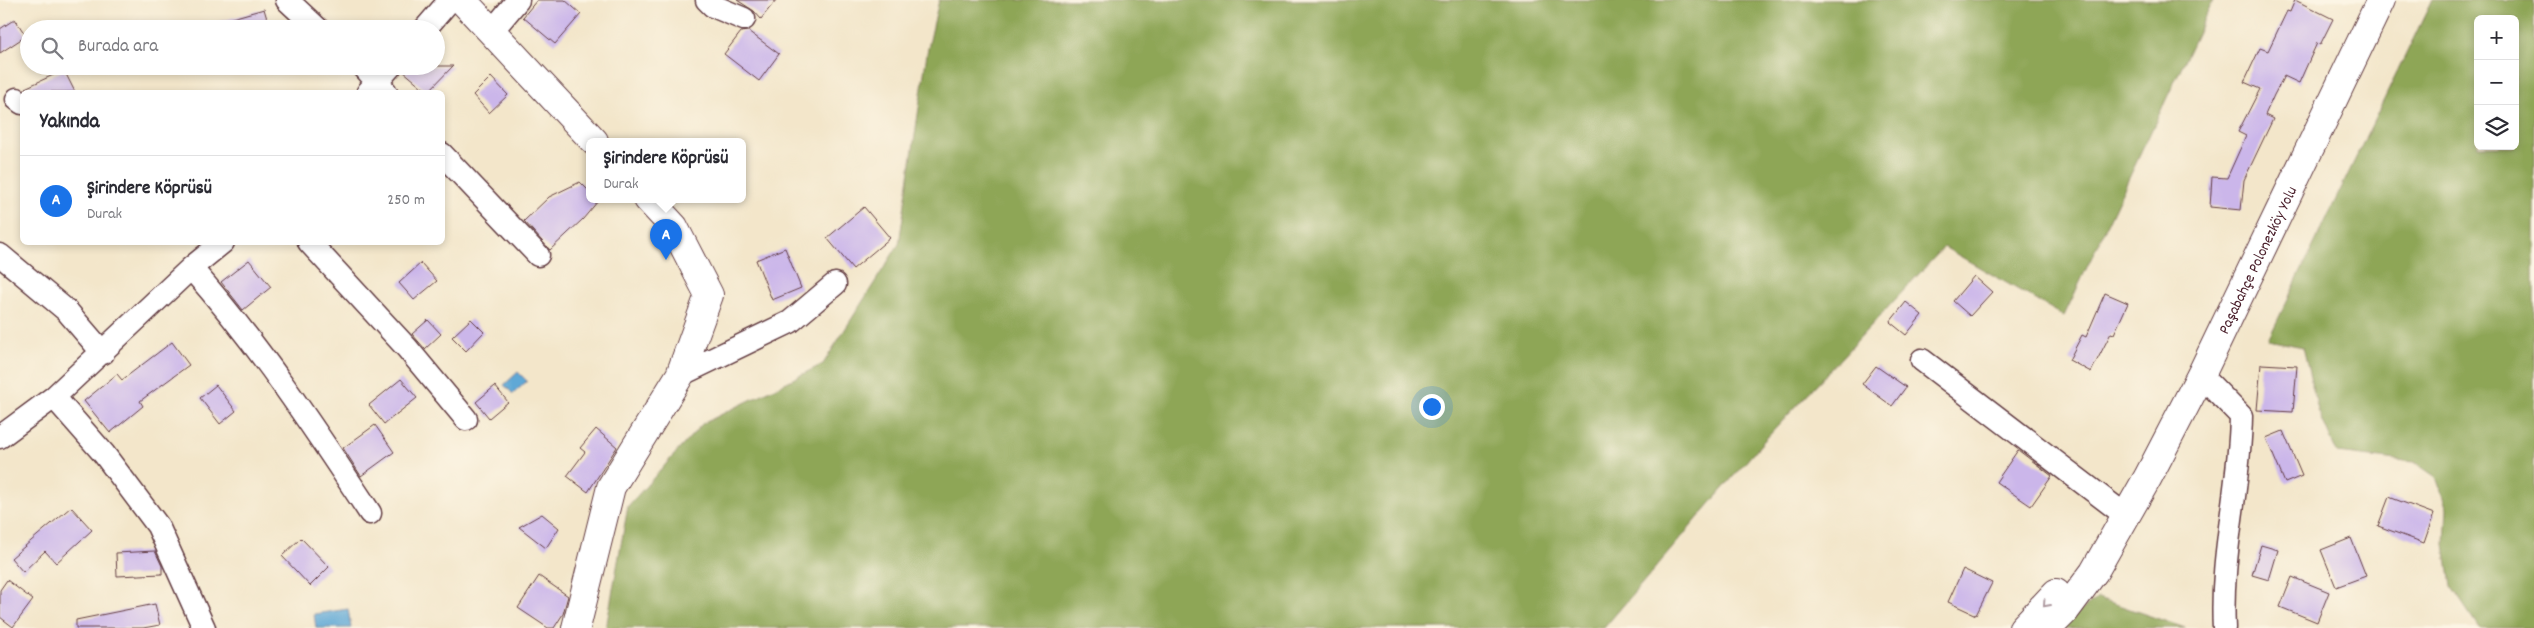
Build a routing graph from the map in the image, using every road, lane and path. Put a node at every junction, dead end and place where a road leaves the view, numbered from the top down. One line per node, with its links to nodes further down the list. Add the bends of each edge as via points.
1 (287, 0): 8 (street)
2 (450, 0): 9 (street)
3 (462, 0): 10 (main road)
4 (518, 0): 10 (street)
5 (707, 0): 7 (street, via 713,6)
6 (2381, 0): 23 (main road, Paşabahçe Polonezköy Yolu)
7 (744, 19)
8 (308, 20)
9 (433, 20)
10 (492, 31): 11 (main road)
11 (591, 138)
12 (445, 157): 17 (street)
13 (652, 203): 22 (main road, via 674,227 708,295)
14 (219, 245): 18 (street)
15 (312, 245): 25 (street, via 407,348)
16 (0, 255): 20 (street, via 67,311)
17 (538, 255)
18 (191, 268): 20 (street); 27 (street, via 234,318 311,424)
19 (835, 284): 22 (street, via 790,322)
20 (103, 353): 24 (street)
21 (1922, 360): 28 (street)
22 (680, 375): 30 (main road, via 611,487)
23 (2201, 375): 28 (main road, Paşabahçe Polonezköy Yolu); 33 (street, via 2241,416 2241,446 2225,549)
24 (54, 397): 26 (street); 29 (street, via 104,454 158,526)
25 (466, 418)
26 (0, 437)
27 (370, 513)
28 (2125, 515): 31 (main road, Paşabahçe Polonezköy Yolu, one-way to 31); 32 (main road, Paşabahçe Polonezköy Yolu, via 2094,572)
29 (204, 628)
30 (576, 628)
31 (2023, 628)
32 (2048, 628)
33 (2224, 628)

